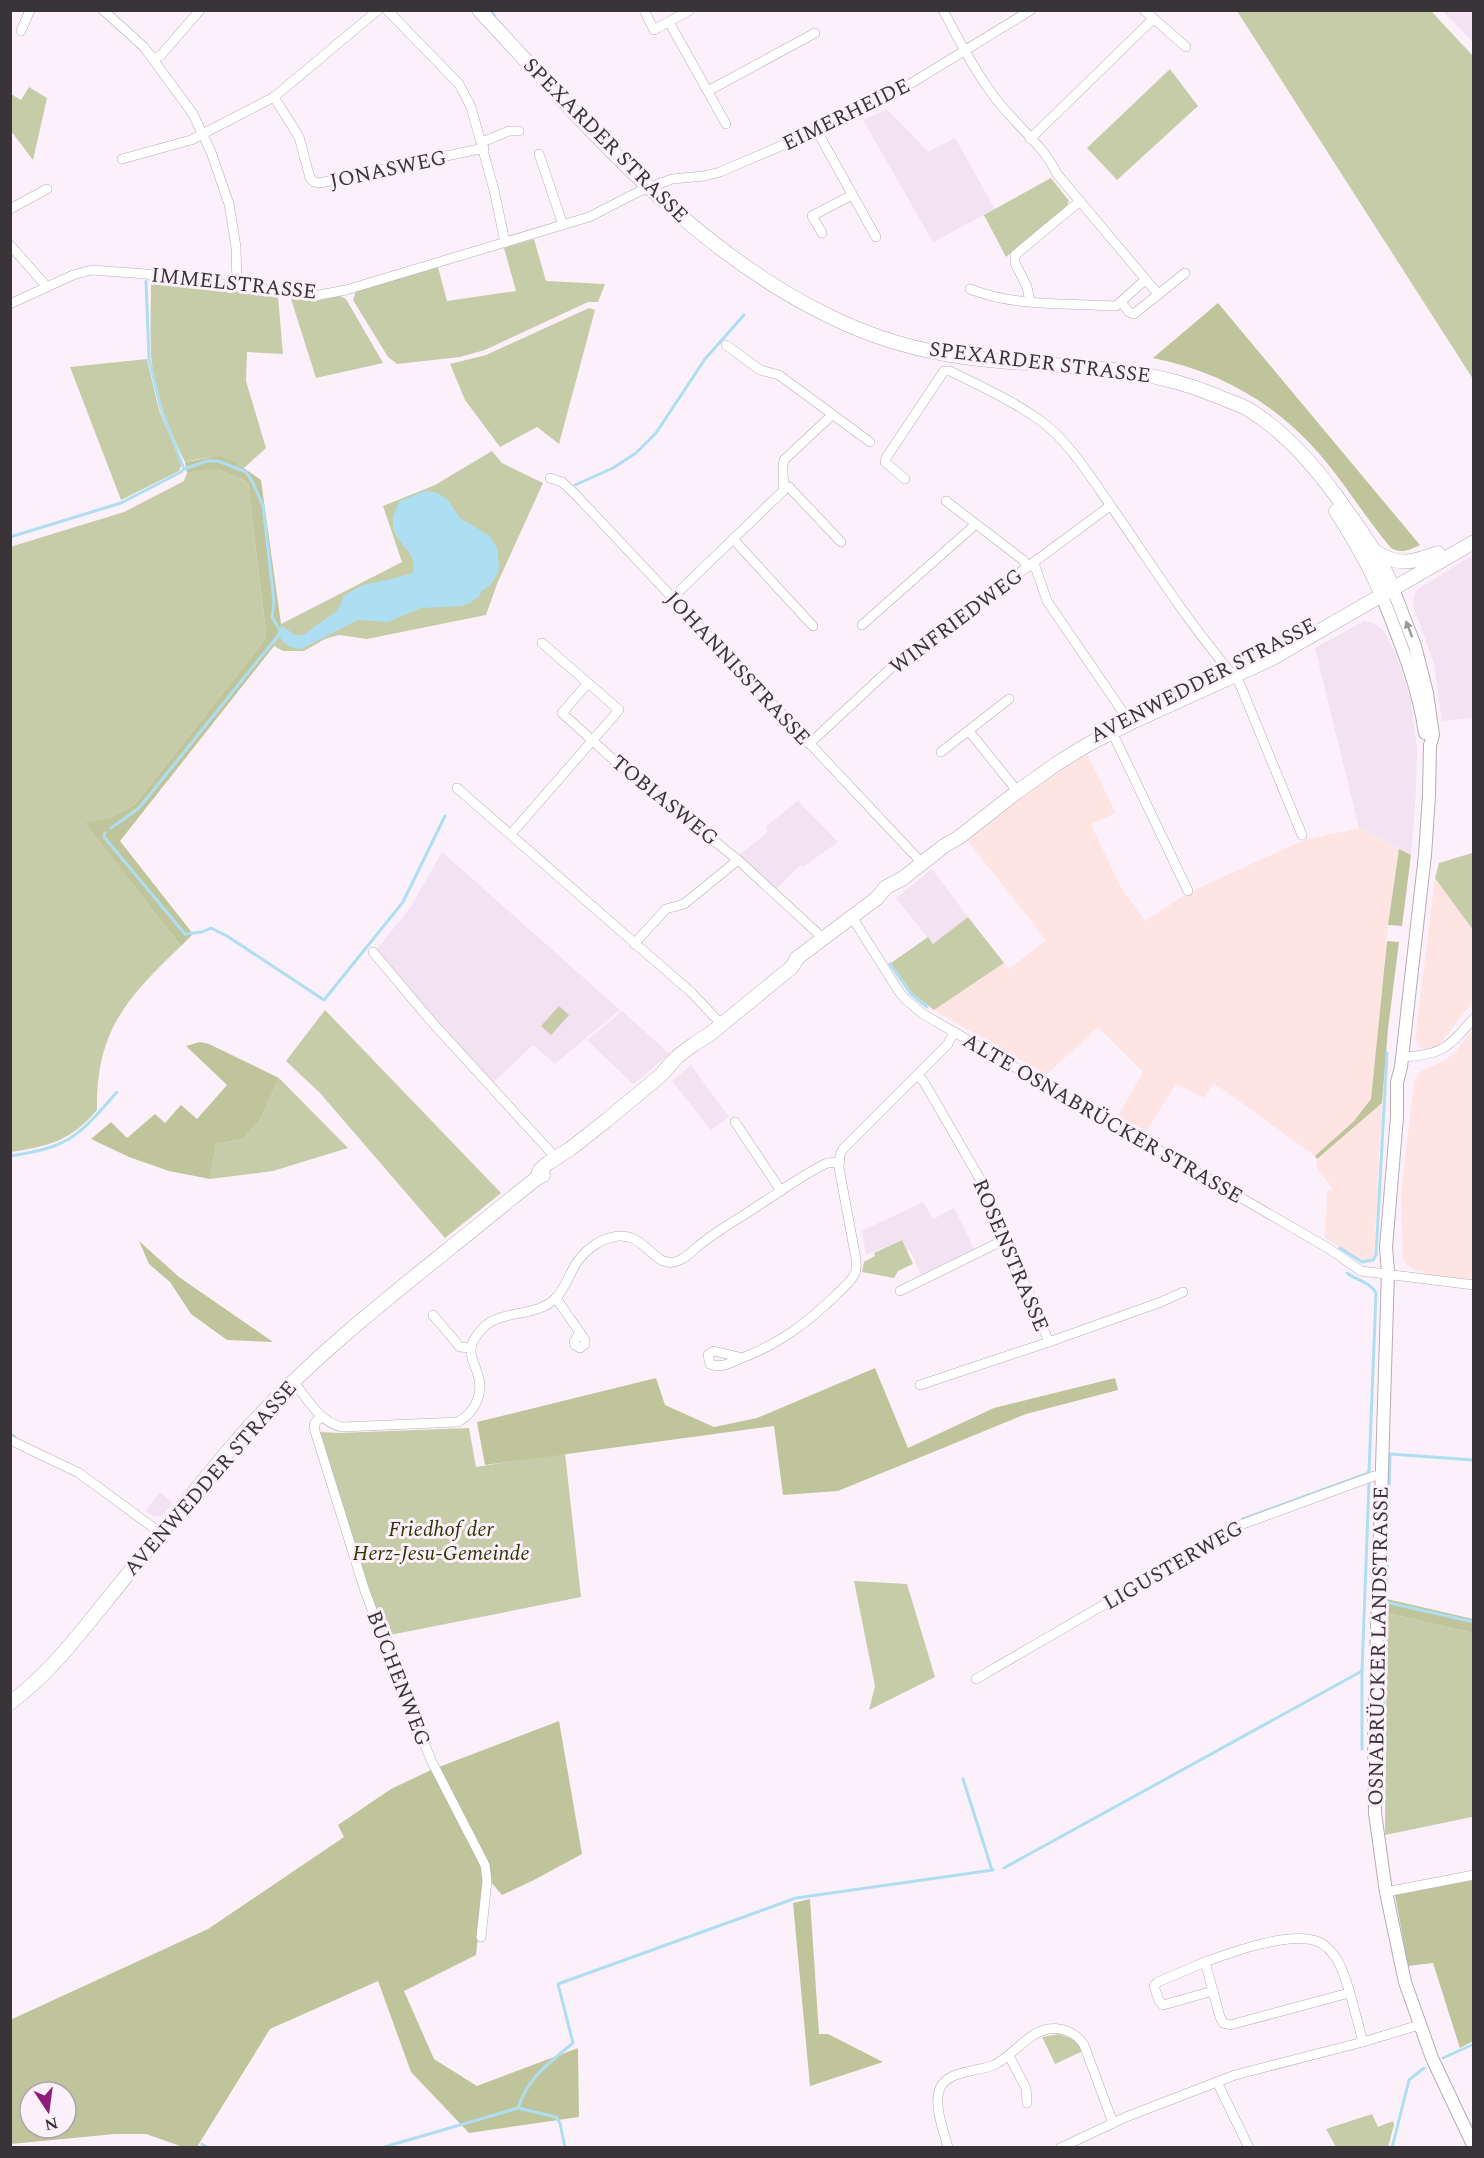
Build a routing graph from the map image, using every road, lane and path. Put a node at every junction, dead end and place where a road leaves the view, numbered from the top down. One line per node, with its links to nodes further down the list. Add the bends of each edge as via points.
1 (30, 10): 14 (street)
2 (103, 10): 18 (street)
3 (200, 10): 18 (street)
4 (378, 10): 20 (street)
5 (387, 10): 26 (street, via 459,84)
6 (479, 10): 29 (main road, SPEXARDER STRASSE)
7 (644, 10): 13 (street, via 654,30)
8 (690, 10): 13 (street)
9 (943, 10): 17 (street)
10 (1031, 10): 17 (street, EIMERHEIDE)
11 (1144, 10): 12 (street)
12 (1153, 18): 16 (street); 25 (street)
13 (669, 22): 19 (street)
14 (21, 31)
15 (815, 33): 19 (street)
16 (1186, 47)
17 (965, 52): 23 (street, EIMERHEIDE, via 874,106); 25 (street, via 995,98)
18 (154, 59): 24 (street)
19 (708, 92): 21 (street)
20 (274, 97): 24 (street); 26 (street, JONASWEG, via 299,137 314,182)
21 (726, 124)
22 (519, 131): 26 (street, JONASWEG)
23 (817, 132): 29 (street, EIMERHEIDE, via 720,172 672,179); 31 (street)
24 (203, 135): 28 (street); 41 (street, via 229,204)
25 (1030, 139): 32 (street)
26 (483, 145): 37 (street)
27 (539, 154): 34 (street)
28 (122, 159)
29 (649, 188): 34 (street, IMMELSTRASSE); 49 (main road, SPEXARDER STRASSE, via 716,246 771,285 865,332 970,358 1148,374)
30 (47, 189): 33 (street)
31 (852, 195): 35 (street, via 812,216); 36 (street)
32 (1080, 201): 40 (street); 45 (street, via 1015,255)
33 (10, 209)
34 (563, 225): 37 (street, IMMELSTRASSE)
35 (822, 233)
36 (876, 237)
37 (505, 242): 41 (street, IMMELSTRASSE, via 314,296)
38 (10, 244): 42 (street)
39 (1185, 273): 44 (street)
40 (1145, 280): 44 (street); 46 (street)
41 (237, 285): 42 (street, IMMELSTRASSE, via 92,270)
42 (46, 287): 47 (street, IMMELSTRASSE)
43 (970, 289): 45 (street, via 1008,300)
44 (1158, 294): 46 (street, via 1134,314)
45 (1030, 301): 46 (street, via 1116,306)
46 (1121, 302)
47 (10, 304)
48 (726, 345): 50 (street, via 760,370 779,375)
49 (1217, 396): 62 (main road, SPEXARDER STRASSE, via 1248,409 1302,454); 65 (main road, SPEXARDER STRASSE, via 1276,439 1310,475)
50 (832, 415): 51 (street); 54 (street, via 784,460)
51 (870, 442)
52 (550, 478): 66 (street, JOHANNISSTRASSE, via 574,493)
53 (905, 479): 56 (street, via 888,465 886,458 940,375 950,371 1042,422 1084,468)
54 (784, 486): 59 (street, via 783,492); 60 (street)
55 (946, 501): 57 (street)
56 (1110, 506): 64 (street, WINFRIEDWEG); 70 (street)
57 (976, 524): 64 (street); 67 (street)
58 (1473, 531): 63 (main road, AVENWEDDER STRASSE)
59 (733, 539): 66 (street); 68 (street)
60 (841, 542)
61 (1473, 542): 65 (main road, AVENWEDDER STRASSE)
62 (1376, 552): 63 (main road, via 1402,562); 65 (main road, SPEXARDER STRASSE)
63 (1438, 553): 65 (main road, AVENWEDDER STRASSE)
64 (1031, 565): 73 (street, via 1047,601); 77 (street, WINFRIEDWEG, via 893,666)
65 (1386, 589): 70 (main road, AVENWEDDER STRASSE); 94 (street, OSNABRÜCKER LANDSTRASSE, via 1430,745 1424,860)
66 (672, 597): 77 (street, JOHANNISSTRASSE)
67 (862, 625)
68 (813, 626)
69 (542, 643): 71 (street, TOBIASWEG)
70 (1231, 674): 73 (main road, AVENWEDDER STRASSE); 75 (main road, AVENWEDDER STRASSE); 82 (street, via 1239,682)
71 (588, 682): 76 (street, TOBIASWEG, via 562,713); 76 (street, TOBIASWEG, via 619,710)
72 (1009, 699): 74 (street)
73 (1127, 718): 79 (main road, AVENWEDDER STRASSE)
74 (969, 731): 78 (street); 79 (street)
75 (1112, 732): 83 (main road, AVENWEDDER STRASSE, via 1056,764); 86 (street)
76 (592, 740): 81 (street); 84 (street, TOBIASWEG)
77 (809, 744): 85 (street, JOHANNISSTRASSE)
78 (941, 752)
79 (1014, 787): 83 (main road, AVENWEDDER STRASSE)
80 (458, 788): 81 (street)
81 (511, 834): 89 (street)
82 (1302, 835)
83 (944, 846): 85 (main road, AVENWEDDER STRASSE)
84 (738, 860): 88 (street, TOBIASWEG); 89 (street, TOBIASWEG, via 684,904 666,909)
85 (922, 863): 87 (main road, AVENWEDDER STRASSE, via 897,887)
86 (1188, 891)
87 (852, 917): 88 (main road, AVENWEDDER STRASSE); 93 (street, ALTE OSNABRÜCKER STRASSE, via 905,999)
88 (823, 940): 92 (main road, AVENWEDDER STRASSE)
89 (634, 944): 92 (street, via 692,993)
90 (373, 952): 97 (street)
91 (1473, 1018): 94 (street, via 1437,1053)
92 (722, 1025): 97 (main road, AVENWEDDER STRASSE, via 685,1051)
93 (954, 1032): 95 (street, via 948,1044); 101 (street, ALTE OSNABRÜCKER STRASSE, via 1320,1243 1361,1271)
94 (1401, 1062): 101 (street, OSNABRÜCKER LANDSTRASSE, via 1403,1088 1397,1117 1390,1217 1394,1244)
95 (917, 1075): 98 (street, via 843,1149); 100 (street, ROSENSTRASSE, via 984,1186)
96 (735, 1122): 99 (street)
97 (558, 1160): 111 (main road, AVENWEDDER STRASSE, via 360,1321)
98 (838, 1162): 99 (street, via 827,1163); 110 (street, via 855,1272 816,1315 792,1334)
99 (781, 1191): 105 (street, via 672,1263 663,1263 639,1241 623,1236 603,1240 575,1265)
100 (1006, 1239): 103 (street); 108 (street, ROSENSTRASSE)
101 (1388, 1274): 102 (street, ALTE OSNABRÜCKER STRASSE); 115 (street, OSNABRÜCKER LANDSTRASSE)
102 (1473, 1286)
103 (900, 1291)
104 (1183, 1292): 108 (street, ROSENSTRASSE)
105 (556, 1298): 107 (street); 109 (street, via 536,1310 486,1325)
106 (433, 1315): 109 (street, via 460,1347)
107 (580, 1332)
108 (1049, 1342): 112 (street)
109 (471, 1348): 113 (street, via 480,1383 479,1398 469,1416 458,1422 342,1427)
110 (743, 1358)
111 (293, 1381): 113 (street); 116 (main road, AVENWEDDER STRASSE, via 249,1427)
112 (921, 1385)
113 (321, 1416): 121 (street, BUCHENWEG, via 314,1425 315,1431 364,1588 431,1760 484,1865 487,1881)
114 (10, 1440): 116 (street, via 79,1473)
115 (1381, 1476): 117 (street, LIGUSTERWEG, via 1243,1524); 120 (street, OSNABRÜCKER LANDSTRASSE, via 1374,1782)
116 (162, 1534): 118 (main road, AVENWEDDER STRASSE, via 72,1643)
117 (976, 1679)
118 (10, 1703)
119 (1473, 1875): 120 (street)
120 (1386, 1892): 125 (street, OSNABRÜCKER LANDSTRASSE, via 1401,1967)
121 (481, 1937)
122 (1205, 1962): 123 (street); 123 (street, via 1154,1986 1163,2005); 124 (street, via 1242,1948 1280,1941 1318,1942 1336,1959)
123 (1213, 1991): 124 (street, via 1220,2017 1230,2025)
124 (1349, 1993): 126 (street)
125 (1419, 2025): 126 (street); 131 (street, OSNABRÜCKER LANDSTRASSE)
126 (1363, 2042): 128 (street)
127 (1009, 2056): 129 (street, via 1026,2088); 130 (street, via 1047,2029 1078,2037 1087,2049); 134 (street, via 945,2081 938,2101)
128 (1216, 2082): 130 (street); 136 (street)
129 (1028, 2103)
130 (1113, 2122): 132 (street)
131 (1469, 2131): 133 (street, OSNABRÜCKER LANDSTRASSE)
132 (1080, 2143): 135 (street)
133 (1473, 2147)
134 (948, 2148)
135 (1060, 2148)
136 (1249, 2148)

